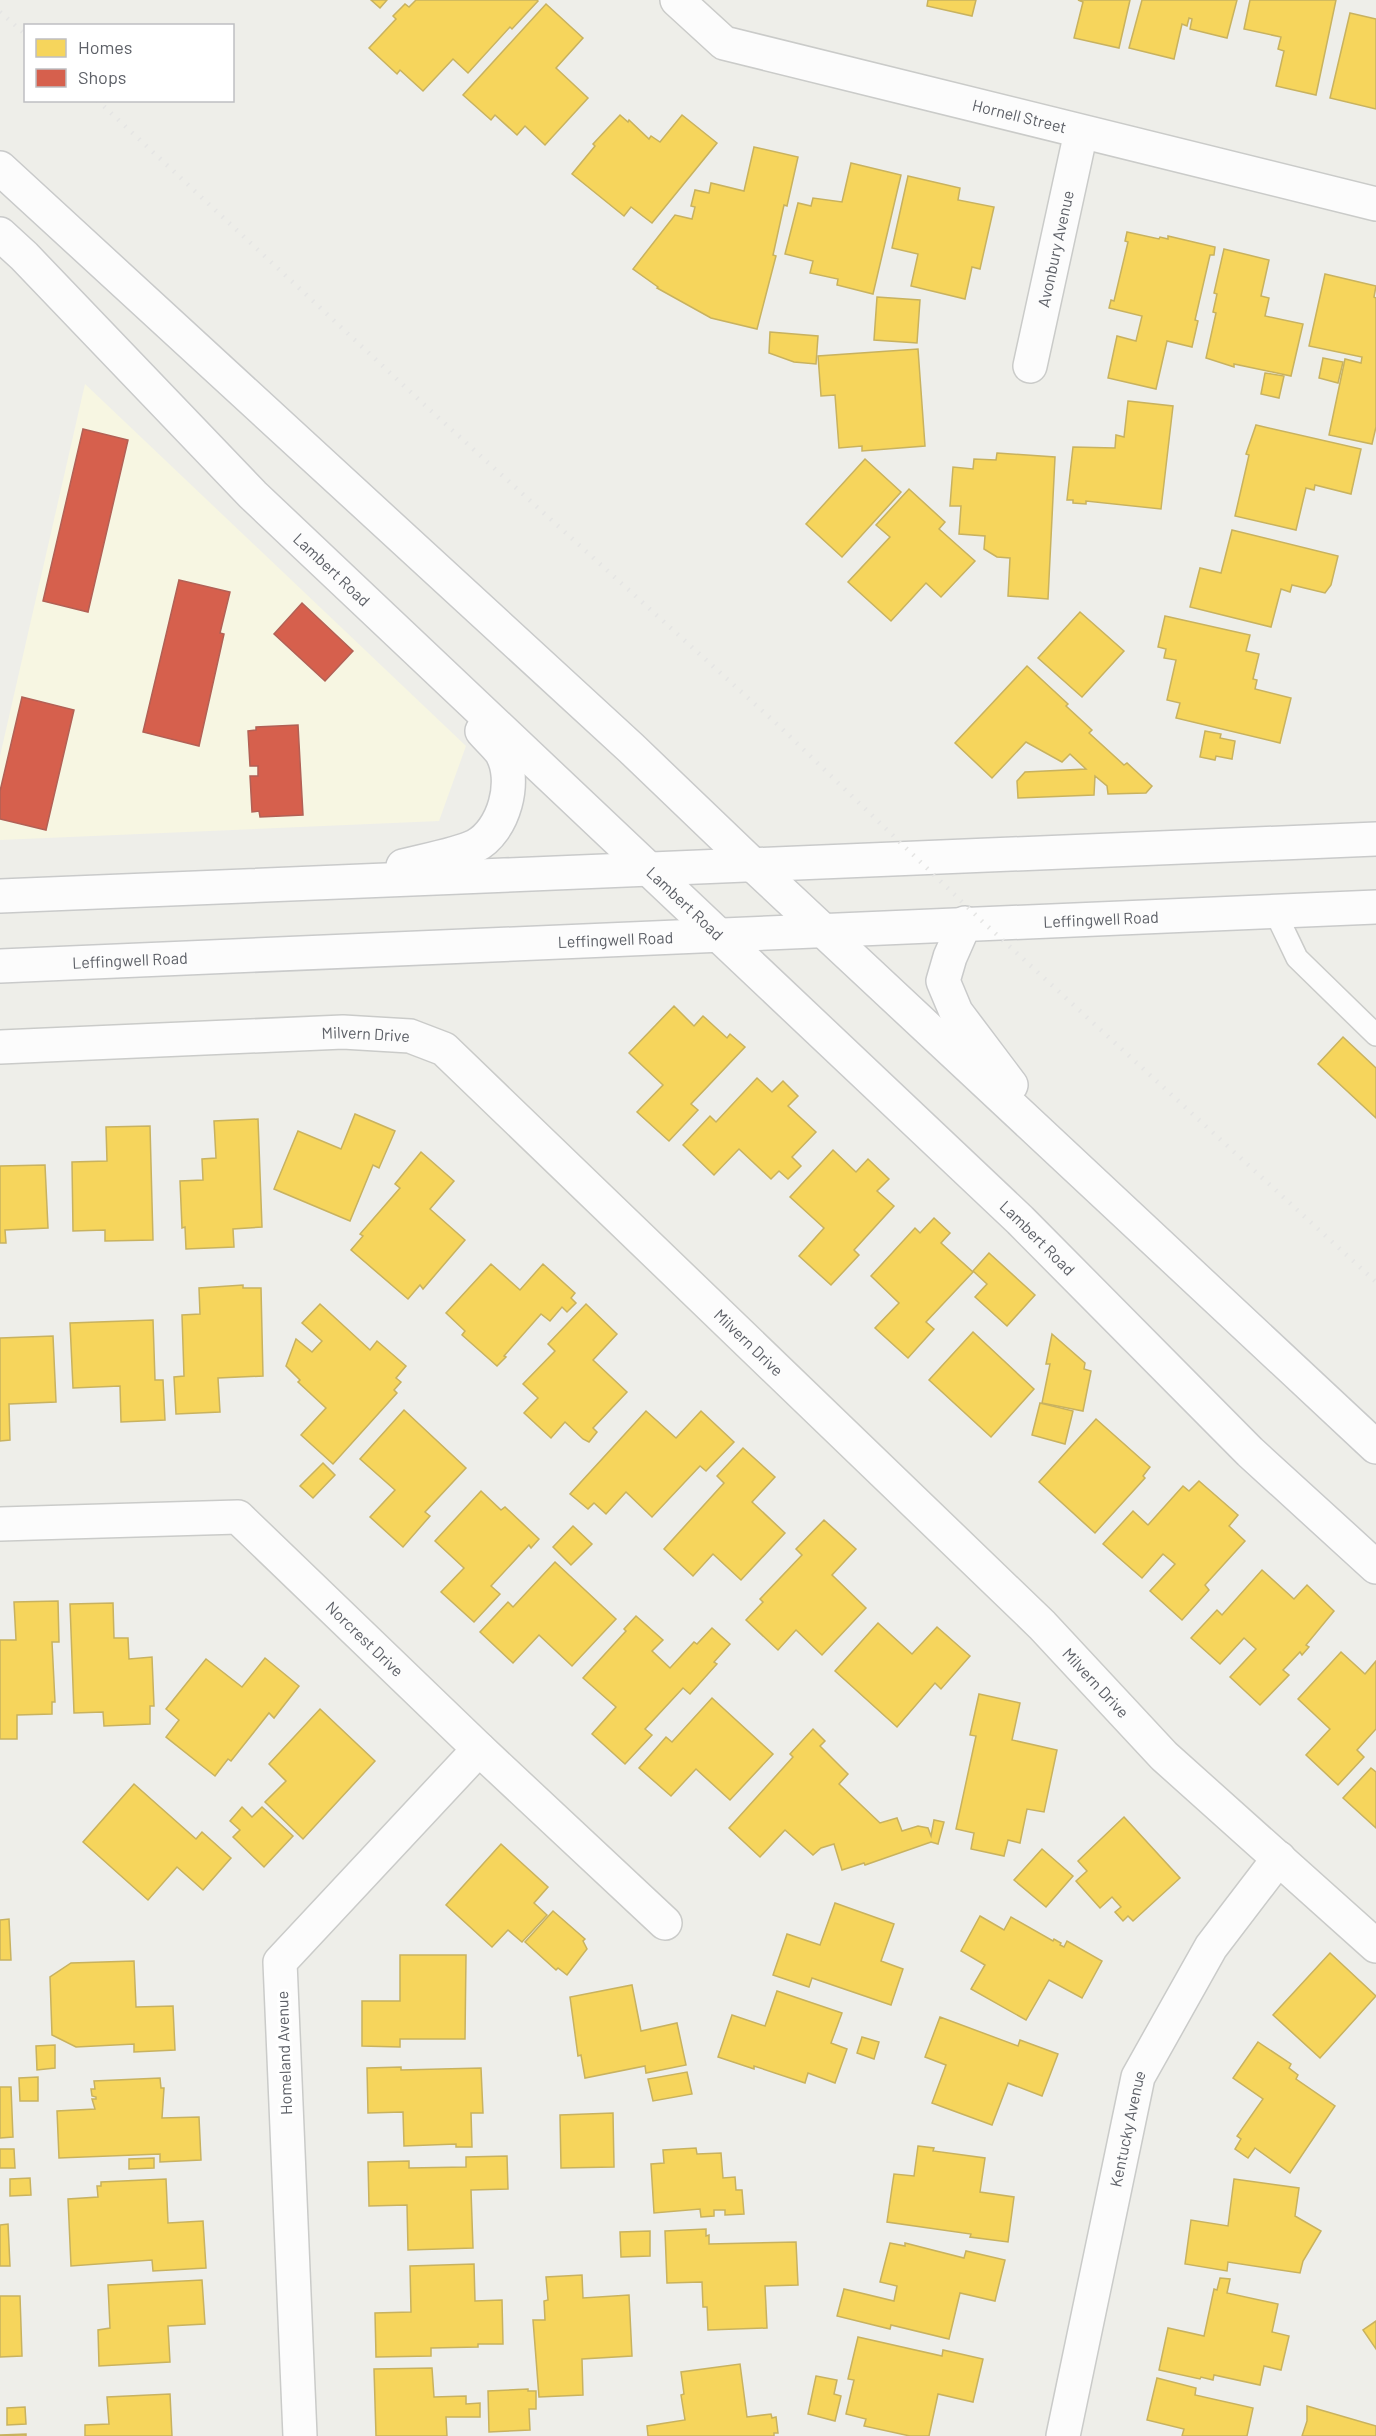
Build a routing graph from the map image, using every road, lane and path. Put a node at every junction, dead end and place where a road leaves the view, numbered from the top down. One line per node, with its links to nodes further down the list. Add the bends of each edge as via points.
1 (677, 0): 2 (main road, Hornell Street, via 724,43)
2 (1081, 132): 4 (main road, Hornell Street); 6 (main road, Avonbury Avenue)
3 (0, 168): 9 (main road)
4 (1376, 204)
5 (0, 234): 7 (main road, Lambert Road, via 253,495)
6 (1030, 366)
7 (381, 618): 10 (main road, Lambert Road); 11 (main road, via 501,753 509,777 507,801 497,825 476,846)
8 (1376, 840): 9 (main road)
9 (752, 864): 10 (main road); 16 (main road)
10 (649, 870): 11 (main road); 17 (main road, Lambert Road)
11 (347, 881): 12 (main road)
12 (0, 896)
13 (1376, 907): 14 (main road, Leffingwell Road)
14 (1275, 912): 15 (main road, Leffingwell Road); 19 (lane, via 1297,958)
15 (965, 923): 16 (main road, Leffingwell Road); 21 (main road, via 943,981 956,1012)
16 (822, 929): 17 (main road, Leffingwell Road); 21 (main road)
17 (718, 934): 18 (main road, Leffingwell Road); 24 (main road, Lambert Road, via 1020,1220 1250,1452)
18 (0, 966)
19 (1376, 1035)
20 (0, 1047): 26 (main road, Milvern Drive, via 343,1032 410,1036 444,1049 1042,1626 1164,1755)
21 (1066, 1157): 22 (main road)
22 (1376, 1447)
23 (0, 1524): 25 (main road, Norcrest Drive, via 238,1517)
24 (1376, 1567)
25 (479, 1749): 27 (main road, Norcrest Drive); 29 (main road, Homeland Avenue, via 280,1962)
26 (1279, 1858): 28 (main road, Milvern Drive); 30 (main road, Kentucky Avenue, via 1211,1947 1138,2077)
27 (665, 1923)
28 (1376, 1946)
29 (300, 2436)
30 (1063, 2436)

